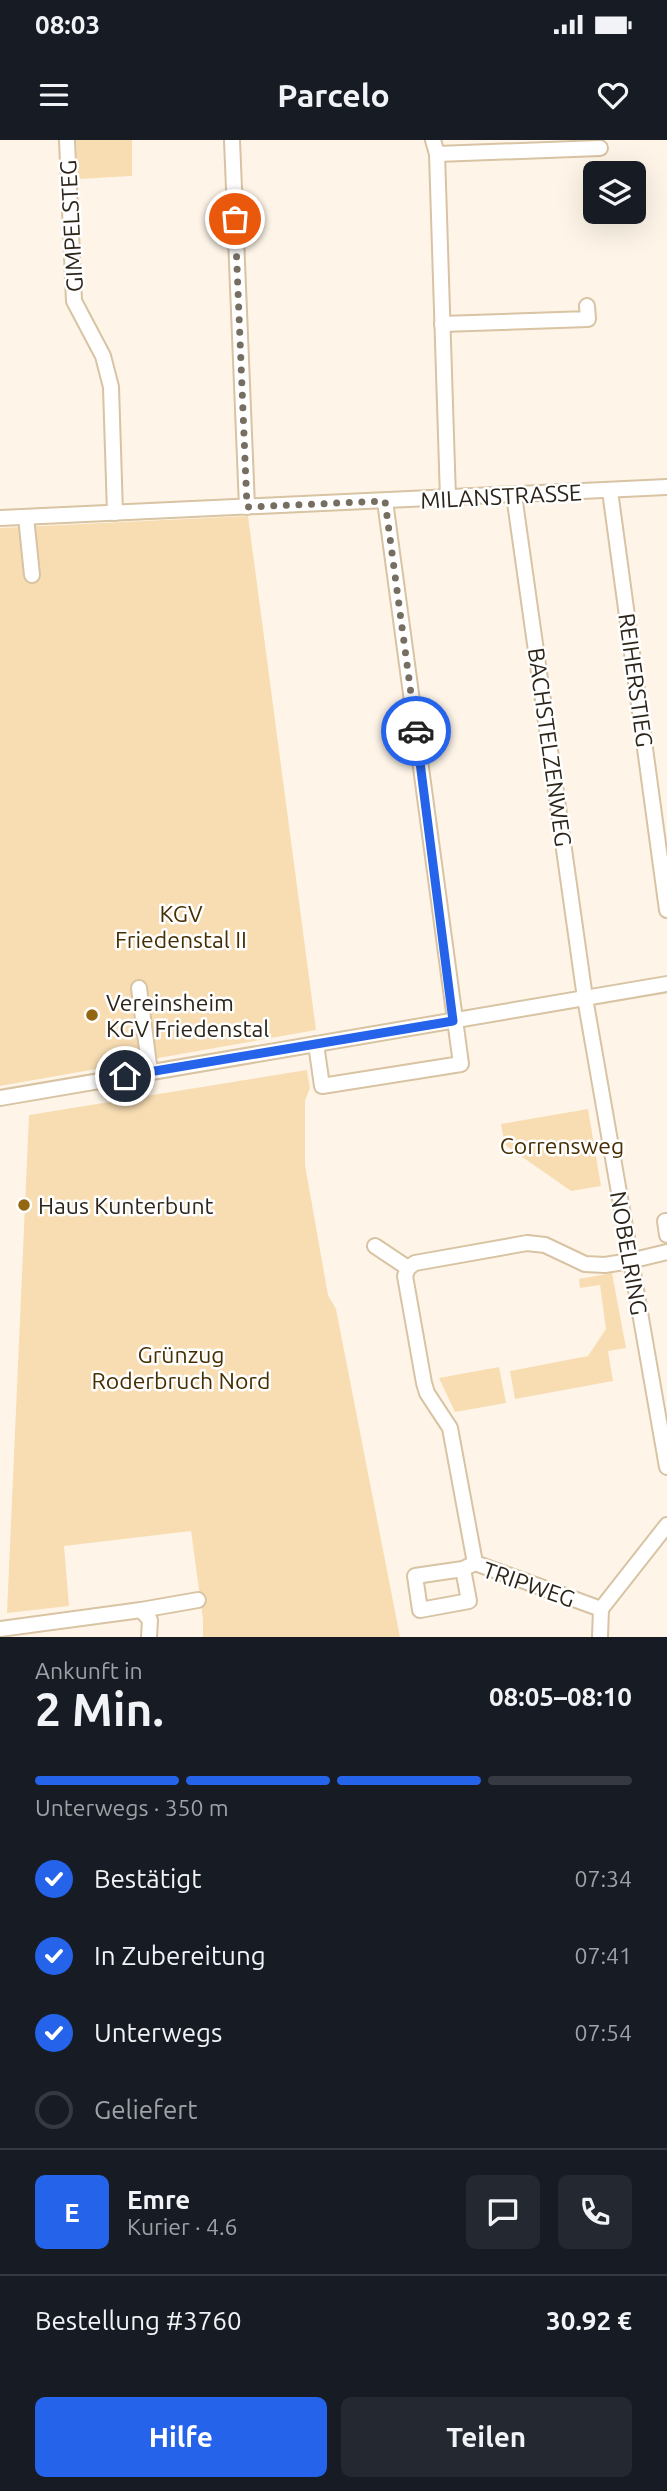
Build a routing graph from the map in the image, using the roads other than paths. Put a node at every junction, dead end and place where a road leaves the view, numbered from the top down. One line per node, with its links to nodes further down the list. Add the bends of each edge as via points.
1 (67, 140): 13 (street, GIMPELSTEG, via 74,301 103,356 111,387)
2 (232, 140): 12 (street)
3 (435, 147): 4 (street); 6 (street)
4 (600, 148)
5 (587, 306): 6 (street, via 587,319)
6 (442, 324): 10 (street)
7 (667, 487): 8 (street, MILANSTRASSE)
8 (610, 491): 9 (street, MILANSTRASSE); 17 (street, REIHERSTIEG)
9 (514, 495): 10 (street, MILANSTRASSE); 20 (street, BACHSTELZENWEG)
10 (448, 498): 11 (street, MILANSTRASSE)
11 (385, 501): 12 (street, MILANSTRASSE); 21 (street)
12 (247, 507): 13 (street, MILANSTRASSE)
13 (115, 513): 14 (street, MILANSTRASSE)
14 (26, 517): 15 (street, MILANSTRASSE); 16 (street)
15 (0, 518)
16 (32, 575)
17 (667, 910)
18 (667, 984): 20 (street)
19 (139, 988): 23 (street)
20 (585, 998): 21 (street); 29 (street, NOBELRING)
21 (453, 1021): 22 (street); 22 (street, via 461,1064 322,1086)
22 (316, 1044): 23 (street)
23 (150, 1072): 24 (street)
24 (0, 1098)
25 (667, 1221): 26 (street)
26 (667, 1235)
27 (375, 1246): 30 (street)
28 (667, 1252): 29 (street)
29 (630, 1261): 30 (street, via 585,1264 545,1245 527,1243); 31 (street, NOBELRING)
30 (408, 1268): 33 (street, via 405,1276 424,1383 450,1428)
31 (667, 1467)
32 (667, 1525): 35 (street)
33 (469, 1566): 33 (street, TRIPWEG, via 415,1576 420,1609 470,1601); 35 (street, TRIPWEG)
34 (198, 1600): 36 (street)
35 (601, 1609): 39 (street)
36 (141, 1610): 37 (street); 38 (street, via 150,1620)
37 (4, 1631)
38 (149, 1637)
39 (600, 1637)

